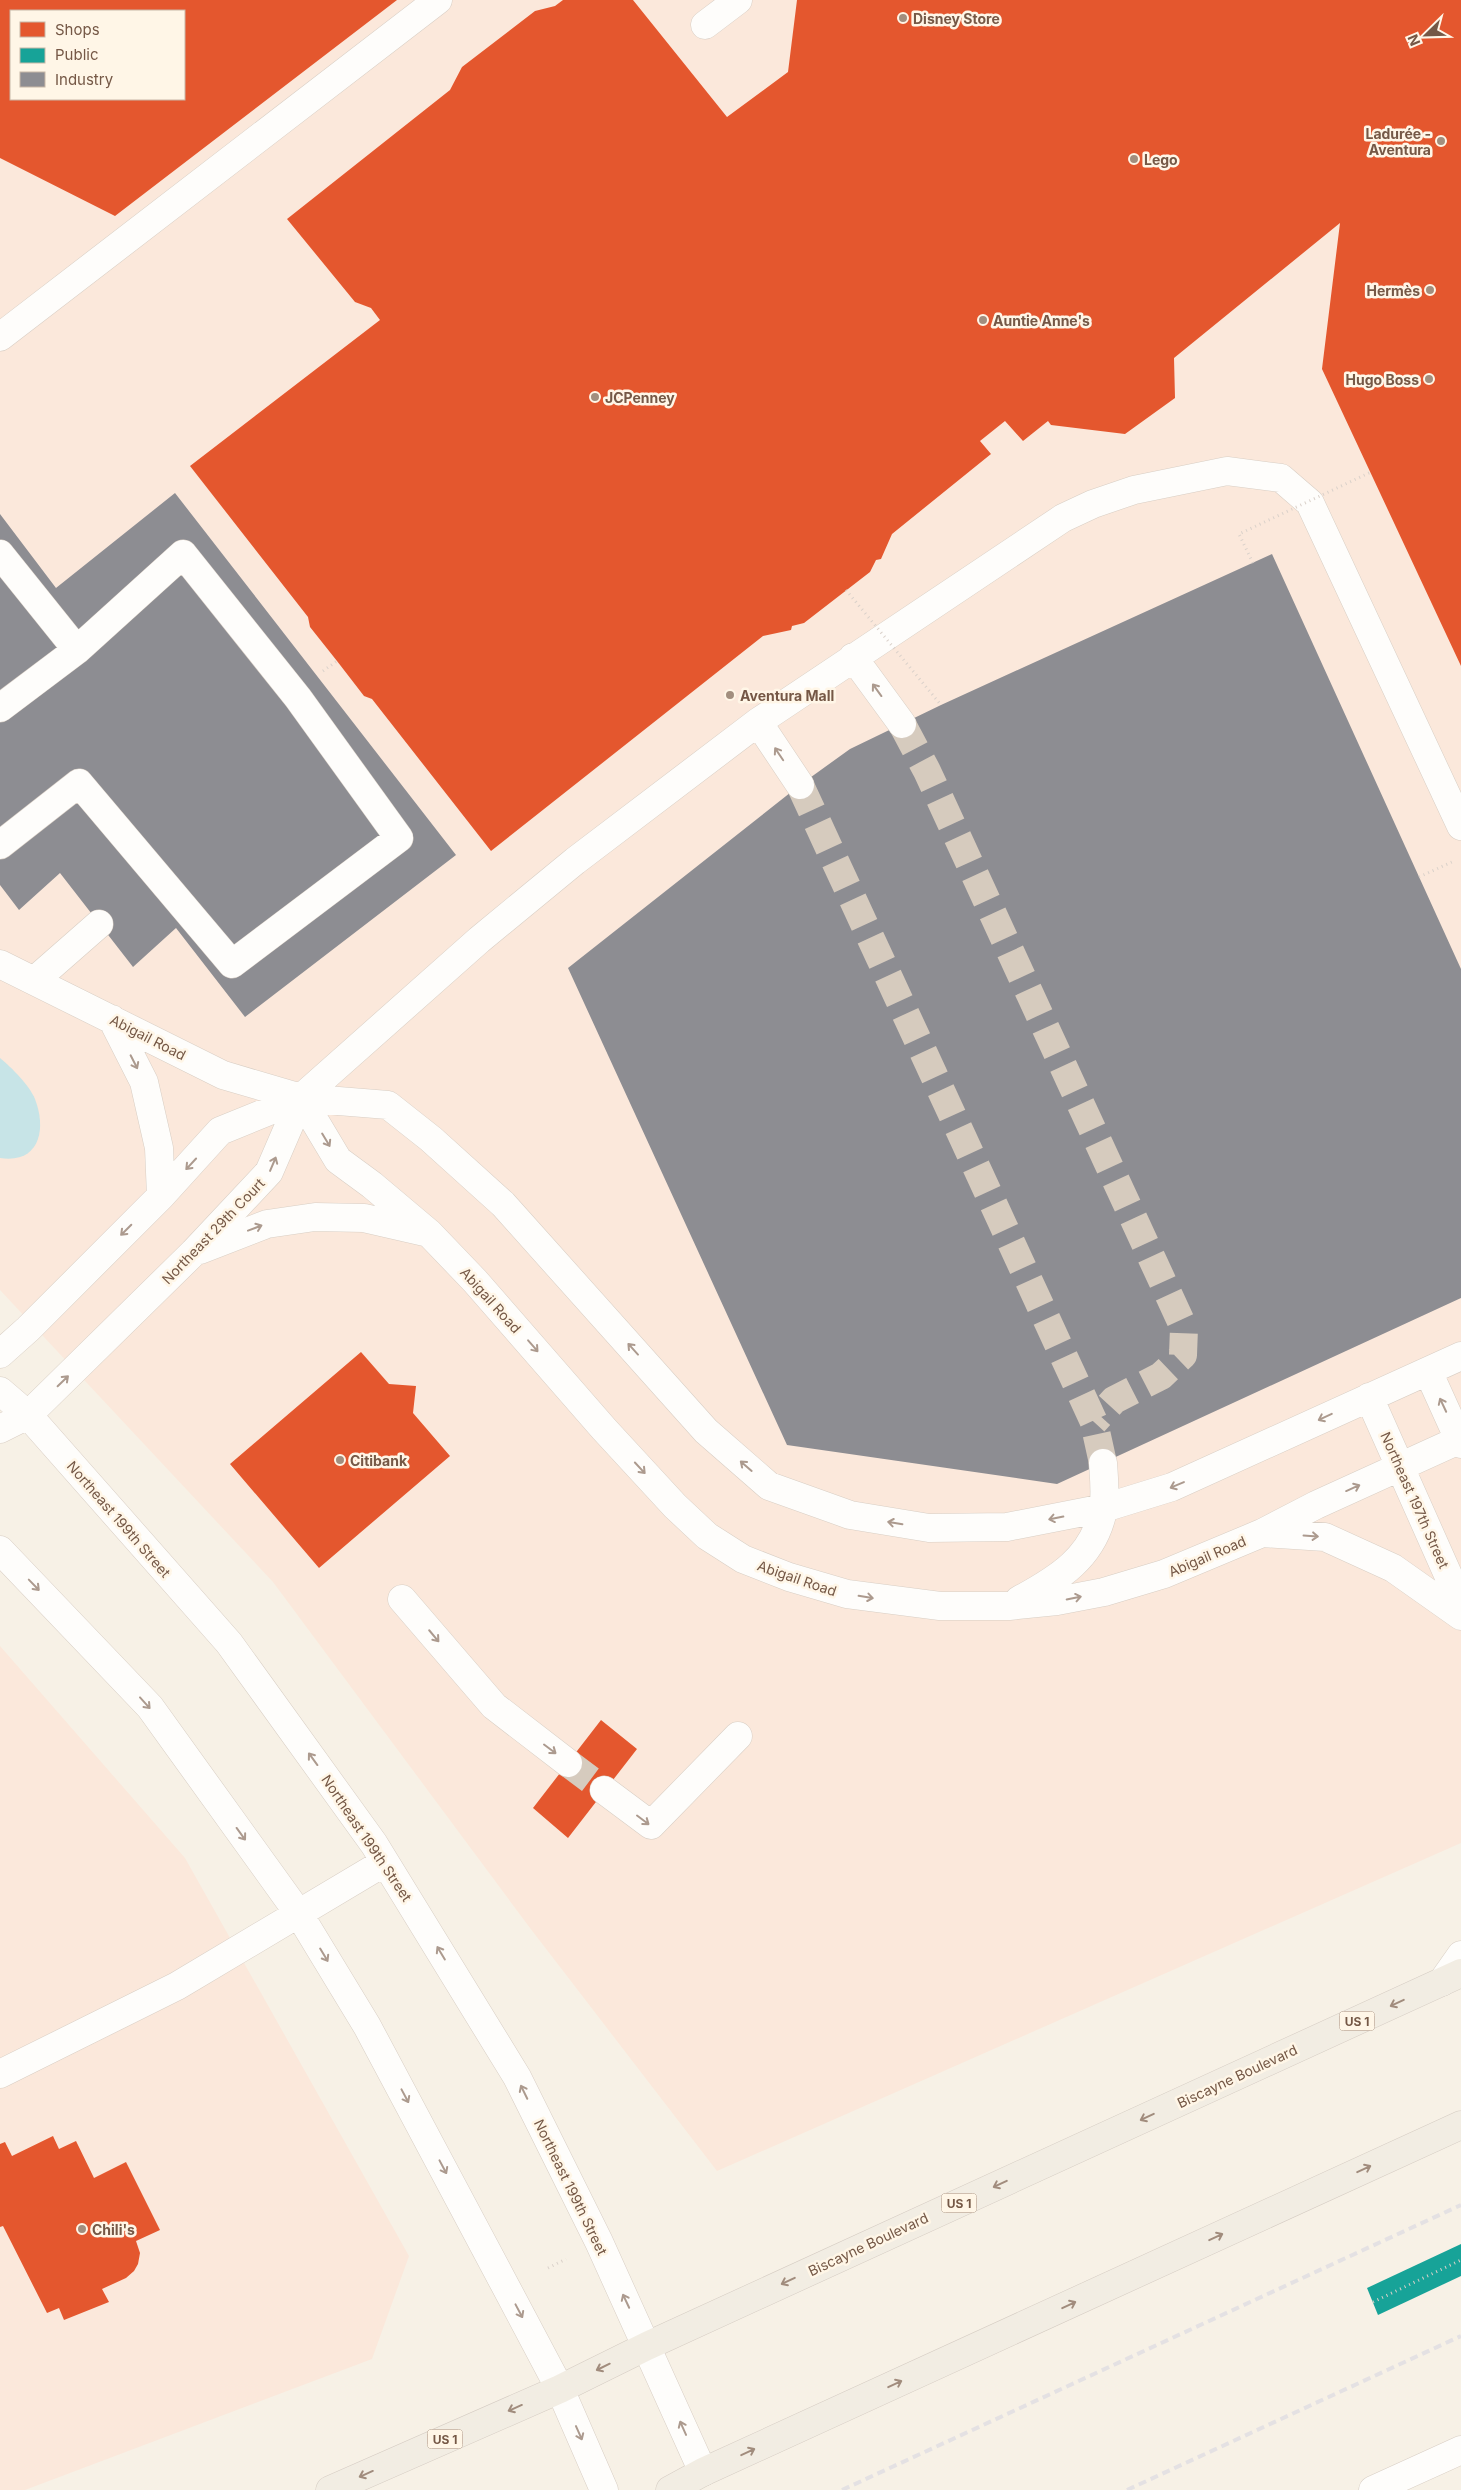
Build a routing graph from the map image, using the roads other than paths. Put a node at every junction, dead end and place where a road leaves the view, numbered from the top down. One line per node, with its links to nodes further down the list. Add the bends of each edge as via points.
1 (438, 0): 4 (street)
2 (738, 0): 3 (street)
3 (705, 25)
4 (0, 337)
5 (0, 554): 6 (street)
6 (77, 650): 8 (street); 13 (street, via 183,554 298,698 399,838 232,964 79,783)
7 (853, 657): 9 (street); 10 (street, one-way to 7); 12 (street, via 1063,518 1093,504 1134,490 1228,471 1281,478 1310,503)
8 (0, 708)
9 (758, 722): 11 (street, one-way to 9); 18 (street, via 575,861 479,940)
10 (902, 724)
11 (800, 785)
12 (1461, 826)
13 (0, 845)
14 (100, 924): 16 (street)
15 (0, 964): 16 (street, Abigail Road)
16 (34, 980): 17 (street, Abigail Road)
17 (112, 1019): 18 (street, Abigail Road, via 223,1075); 19 (street, one-way to 19, via 144,1082 159,1148)
18 (301, 1098): 19 (street, one-way to 19, via 220,1132); 20 (street, Abigail Road, one-way to 20, via 338,1160); 21 (street, Northeast 29th Court, one-way to 18, via 269,1172); 32 (street, Abigail Road, one-way to 18, via 1007,1527 929,1528 850,1516 769,1486 706,1431 503,1204 431,1139 388,1105)
19 (161, 1196): 22 (street, one-way to 22)
20 (429, 1233): 21 (street, one-way to 20, via 267,1224 315,1217 364,1218); 37 (street, Abigail Road, one-way to 37, via 675,1506 728,1550 789,1577 847,1594 940,1606)
21 (194, 1252): 27 (street, Northeast 29th Court, one-way to 21)
22 (0, 1354)
23 (1461, 1356): 24 (street, Abigail Road)
24 (1428, 1371): 26 (street, Abigail Road); 29 (street, one-way to 24)
25 (0, 1391): 27 (street, Northeast 199th Street)
26 (1369, 1397): 31 (street, Northeast 197th Street); 32 (street, Abigail Road, one-way to 32, via 1172,1487)
27 (28, 1415): 28 (street, Northeast 29th Court); 42 (street, Northeast 199th Street, one-way to 27, via 229,1643)
28 (0, 1429)
29 (1460, 1441): 31 (street, Abigail Road)
30 (1104, 1463): 32 (street)
31 (1401, 1467): 33 (street, Abigail Road, one-way to 31); 36 (street, Northeast 197th Street)
32 (1104, 1508): 37 (street, via 1095,1538 1077,1560 1054,1581)
33 (1262, 1533): 37 (street, Abigail Road, one-way to 33, via 1104,1592 1164,1574); 38 (street, one-way to 38, via 1325,1537 1393,1568)
34 (0, 1550): 43 (street, one-way to 43, via 150,1707)
35 (402, 1599): 40 (street, one-way to 40, via 494,1706)
36 (1461, 1604)
37 (1009, 1606)
38 (1461, 1616)
39 (738, 1736): 41 (street, one-way to 39, via 651,1825)
40 (568, 1763)
41 (604, 1790)
42 (385, 1862): 43 (street); 48 (street, Northeast 199th Street, one-way to 42, via 599,2242 517,2077)
43 (299, 1914): 46 (street, via 177,1986); 49 (street, one-way to 49, via 366,2026)
44 (1461, 1955): 45 (street)
45 (1451, 1978): 48 (main road, Biscayne Boulevard / US 1, one-way to 48)
46 (0, 2074)
47 (1461, 2125): 51 (main road, one-way to 47)
48 (646, 2346): 49 (main road, Biscayne Boulevard / US 1, one-way to 49); 51 (street, Northeast 199th Street, one-way to 48)
49 (560, 2389): 52 (main road, Biscayne Boulevard / US 1, one-way to 52); 53 (street, one-way to 53)
50 (1461, 2450): 55 (street)
51 (703, 2472): 54 (main road)
52 (330, 2490)
53 (604, 2490)
54 (670, 2490)
55 (1373, 2490)

